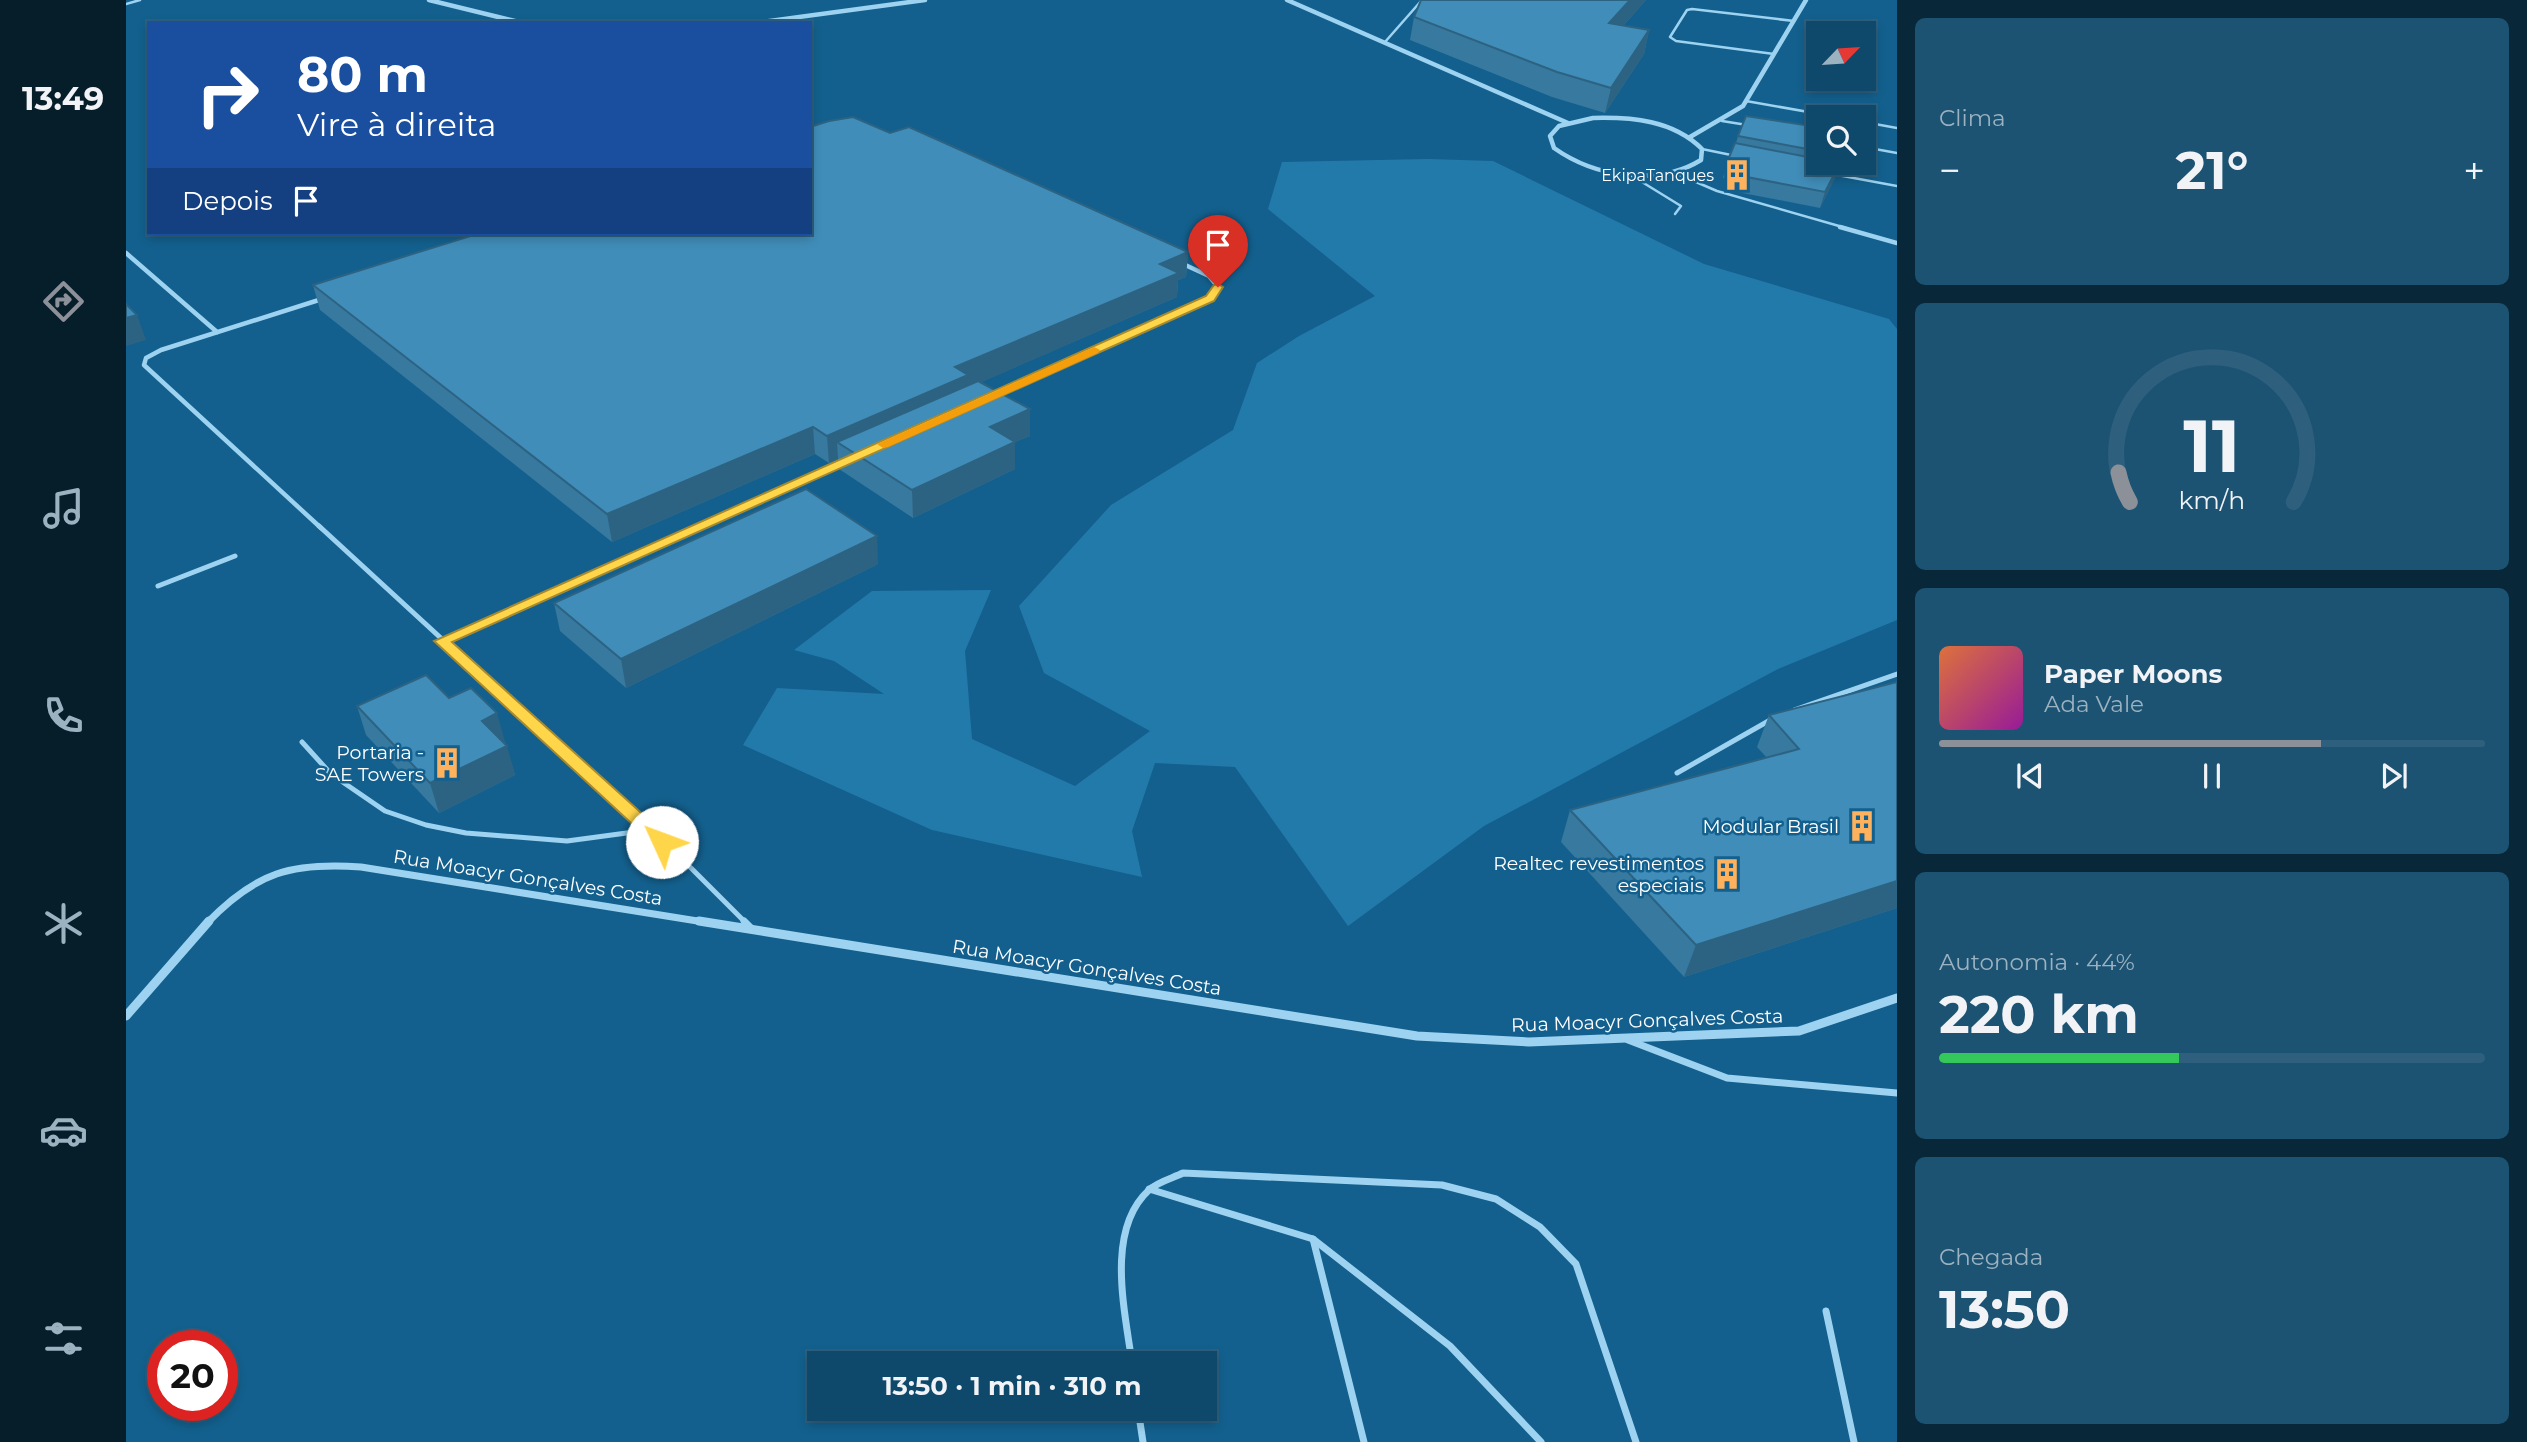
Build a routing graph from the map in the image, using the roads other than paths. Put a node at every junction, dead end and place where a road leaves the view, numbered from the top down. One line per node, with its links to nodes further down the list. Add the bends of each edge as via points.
1 (140, 0): 7 (lane)
2 (429, 0): 8 (street)
3 (925, 0): 9 (street)
4 (1287, 0): 11 (street)
5 (1422, 0): 11 (lane)
6 (1806, 0): 10 (street)
7 (126, 4)
8 (515, 21)
9 (769, 21)
10 (1794, 21): 12 (street); 12 (lane, via 1692,9 1670,37)
11 (1385, 43): 16 (street)
12 (1774, 54): 13 (street)
13 (1746, 101): 14 (lane); 15 (street)
14 (1806, 112)
15 (1722, 121): 18 (lane); 20 (street)
16 (1568, 123): 20 (street, via 1638,120); 26 (street, via 1550,136 1560,154 1590,167)
17 (1876, 124): 19 (lane)
18 (1748, 125)
19 (1897, 128)
20 (1690, 137): 21 (street)
21 (1702, 149): 24 (lane); 25 (street, via 1701,160)
22 (1876, 149): 23 (lane)
23 (1897, 153)
24 (1745, 157)
25 (1675, 173): 26 (street); 30 (lane, via 1717,191)
26 (1629, 174): 29 (lane, via 1681,206)
27 (1838, 175): 28 (lane)
28 (1897, 186)
29 (1675, 214)
30 (1897, 243)
31 (126, 253): 34 (lane)
32 (1171, 259): 35 (lane, via 1209,276 1218,287 1210,298)
33 (322, 299): 34 (lane)
34 (217, 332): 39 (lane, via 161,350 146,358 144,365)
35 (983, 400)
36 (858, 456): 39 (lane)
37 (235, 556): 38 (lane)
38 (158, 586)
39 (442, 641): 45 (lane)
40 (1897, 674): 41 (lane)
41 (1788, 712)
42 (1778, 717): 44 (lane)
43 (302, 742): 45 (lane, via 331,774 385,811 426,825 567,841)
44 (1677, 773)
45 (649, 830): 46 (lane)
46 (752, 929): 48 (street, Rua Moacyr Gonçalves Costa, via 319,864 273,873 244,889 221,908); 49 (street, Rua Moacyr Gonçalves Costa, via 1417,1036 1529,1042)
47 (1897, 998): 49 (street, Rua Moacyr Gonçalves Costa, via 1799,1031)
48 (126, 1016)
49 (1628, 1040): 50 (lane, via 1727,1078)
50 (1897, 1093)
51 (1149, 1189): 52 (lane); 54 (lane, via 1126,1223 1121,1277); 59 (lane, via 1184,1173 1442,1185 1496,1199 1540,1227 1576,1264)
52 (1313, 1239): 57 (lane); 58 (lane, via 1450,1346)
53 (1826, 1311): 60 (lane)
54 (1130, 1351)
55 (1140, 1421): 56 (lane)
56 (1143, 1442)
57 (1364, 1442)
58 (1541, 1442)
59 (1636, 1442)
60 (1854, 1442)

